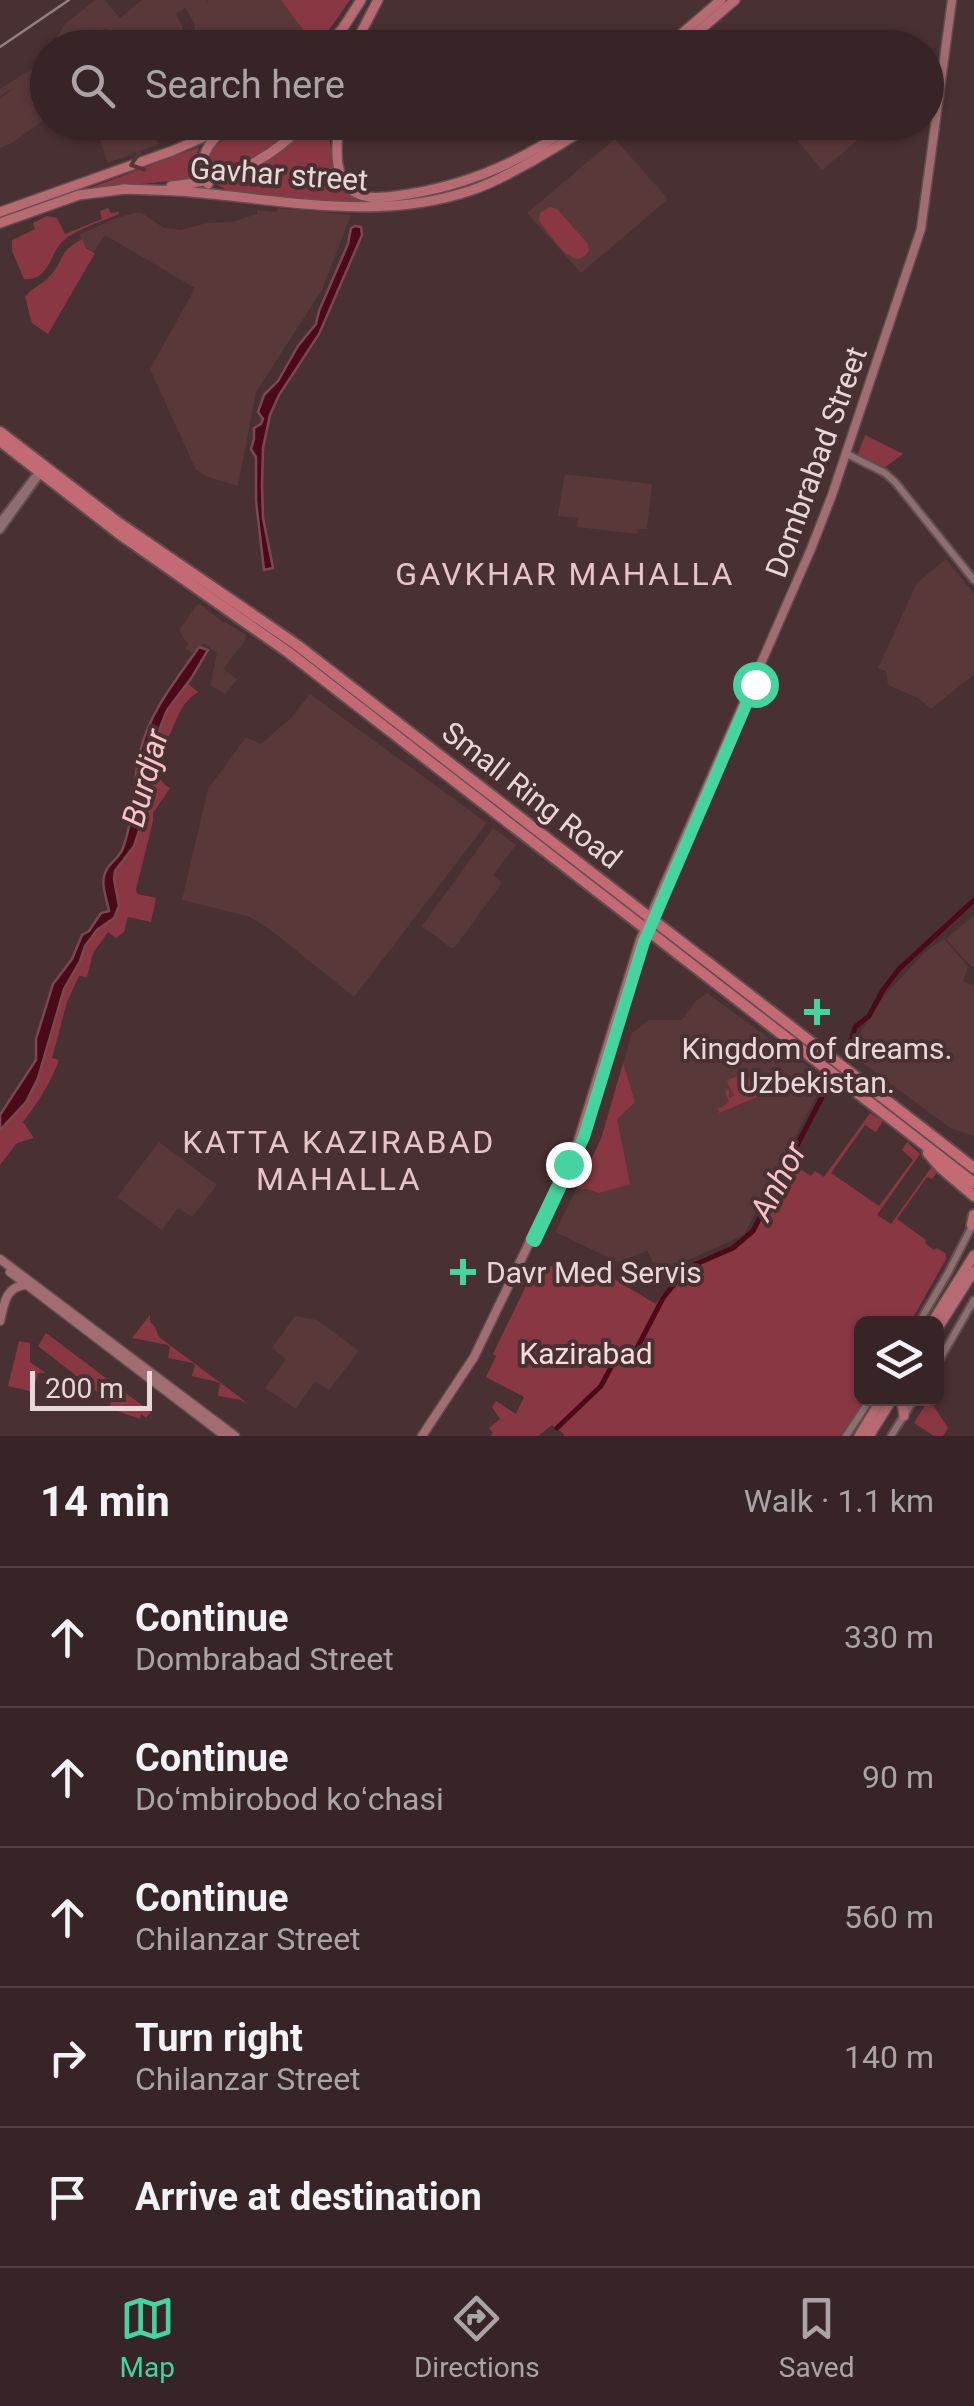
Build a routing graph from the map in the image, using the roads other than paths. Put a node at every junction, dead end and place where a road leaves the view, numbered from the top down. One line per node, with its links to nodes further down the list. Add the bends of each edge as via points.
1 (361, 0): 6 (main road)
2 (378, 0): 7 (main road)
3 (721, 0): 8 (main road)
4 (735, 0): 9 (main road)
5 (954, 0): 10 (main road, Dombrabad Street)
6 (341, 30)
7 (363, 30)
8 (686, 30)
9 (700, 30)
10 (944, 77)
11 (198, 140): 25 (main road, one-way to 25)
12 (214, 140): 21 (main road, via 202,168)
13 (288, 140): 21 (main road, via 264,159)
14 (334, 140): 19 (main road)
15 (338, 140): 19 (main road, Gavhar street)
16 (551, 140): 20 (main road, Gavhar street)
17 (568, 140): 20 (main road, Gavhar street)
18 (936, 140): 29 (main road, Dombrabad Street, via 916,250)
19 (338, 155): 24 (main road, Gavhar street, via 353,191)
20 (510, 168): 24 (main road, Gavhar street, via 472,190)
21 (206, 181): 22 (main road); 23 (main road)
22 (122, 189): 23 (main road, Gavhar street); 26 (main road, via 80,195)
23 (223, 195): 24 (main road, Gavhar street, via 352,207)
24 (384, 202)
25 (0, 212)
26 (0, 223)
27 (0, 432): 30 (highway, Small Ring Road)
28 (0, 441): 30 (highway, Small Ring Road)
29 (847, 455): 33 (street, via 895,482); 35 (main road, Dombrabad Street); 35 (main road, Dombrabad Street, via 814,550)
30 (41, 471): 31 (street); 32 (street); 34 (highway, Small Ring Road, via 168,563 234,600)
31 (0, 522)
32 (0, 530)
33 (974, 580)
34 (503, 811): 36 (highway, Small Ring Road); 37 (highway, Small Ring Road)
35 (660, 898): 36 (highway); 37 (main road)
36 (638, 909): 37 (highway, Small Ring Road)
37 (647, 930): 38 (highway, Small Ring Road); 38 (highway, Small Ring Road); 65 (main road, via 584,1137 474,1357)
38 (902, 1120): 39 (highway, Small Ring Road); 40 (highway, Small Ring Road)
39 (974, 1168)
40 (969, 1185): 41 (highway, Small Ring Road); 42 (highway)
41 (974, 1196)
42 (974, 1206)
43 (973, 1224): 51 (street)
44 (974, 1255): 52 (main road)
45 (5, 1265): 47 (main road); 48 (main road)
46 (974, 1271): 53 (main road)
47 (24, 1282): 48 (main road); 61 (main road)
48 (8, 1289): 50 (main road); 54 (main road)
49 (974, 1300): 55 (street)
50 (0, 1307)
51 (923, 1316)
52 (936, 1316)
53 (944, 1318)
54 (0, 1321)
55 (944, 1352)
56 (866, 1406): 66 (street)
57 (877, 1406): 67 (main road)
58 (889, 1406): 68 (main road)
59 (902, 1406): 62 (main road)
60 (910, 1406): 62 (street)
61 (203, 1416): 63 (main road); 64 (main road)
62 (904, 1416): 69 (street)
63 (225, 1436)
64 (235, 1436)
65 (425, 1436)
66 (846, 1436)
67 (859, 1436)
68 (870, 1436)
69 (891, 1436)

